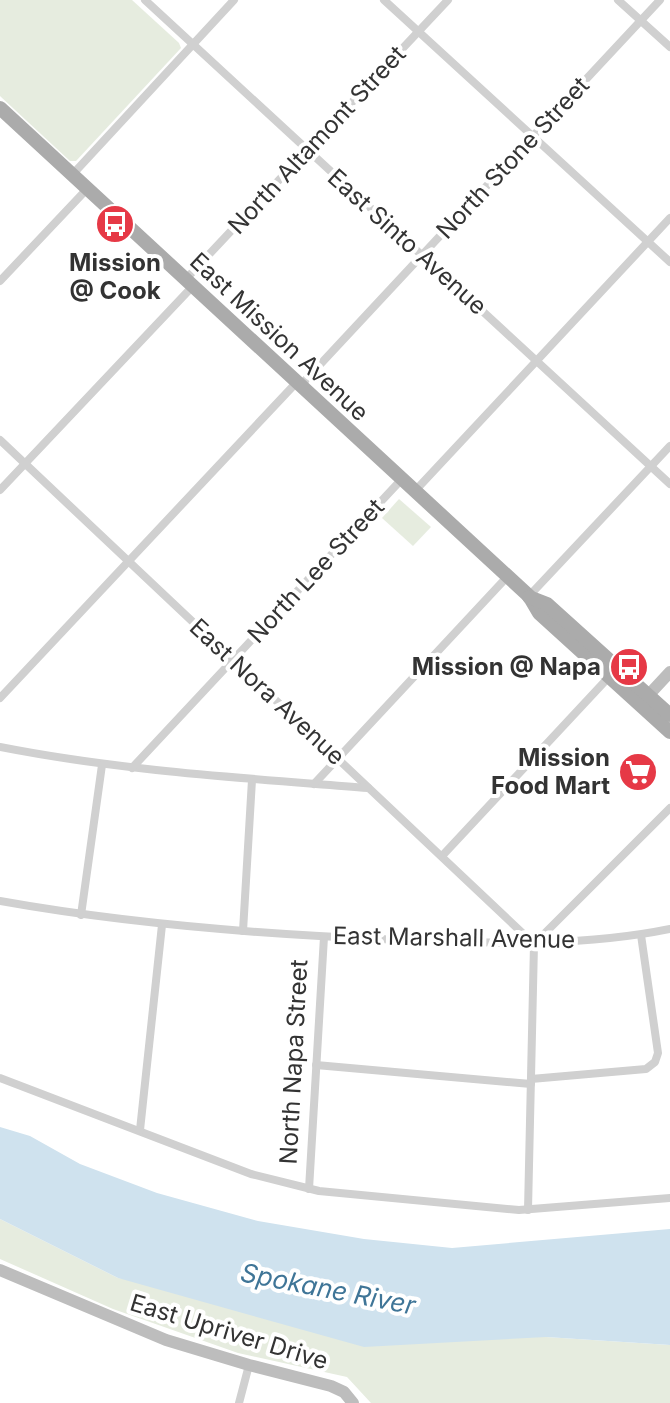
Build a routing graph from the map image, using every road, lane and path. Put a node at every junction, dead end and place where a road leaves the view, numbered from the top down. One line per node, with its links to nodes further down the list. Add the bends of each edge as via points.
1 (145, 0): 9 (street, East Sinto Avenue)
2 (234, 0): 9 (street)
3 (384, 0): 8 (street)
4 (448, 0): 8 (street, North Altamont Street)
5 (618, 0): 7 (street)
6 (660, 0): 7 (street, North Stone Street)
7 (641, 21): 10 (street); 12 (street, North Stone Street)
8 (419, 32): 12 (street); 13 (street, North Altamont Street)
9 (193, 44): 13 (street, East Sinto Avenue); 14 (street)
10 (670, 47)
11 (0, 108): 14 (main road, East Mission Avenue)
12 (533, 136): 17 (street); 18 (street, North Stone Street)
13 (307, 150): 18 (street, East Sinto Avenue); 21 (street, North Altamont Street)
14 (72, 175): 15 (main road, East Mission Avenue)
15 (87, 189): 20 (street); 21 (main road, East Mission Avenue)
16 (670, 218): 17 (street, North Lee Street)
17 (648, 242): 19 (street); 22 (street, North Lee Street)
18 (422, 255): 22 (street, East Sinto Avenue); 23 (street, North Stone Street)
19 (670, 262)
20 (0, 281)
21 (188, 283): 23 (main road, East Mission Avenue); 26 (street, North Altamont Street)
22 (536, 360): 27 (street, East Sinto Avenue); 31 (street, North Lee Street)
23 (298, 385): 28 (main road, East Mission Avenue); 32 (street, North Stone Street)
24 (0, 440): 26 (street, East Nora Avenue)
25 (670, 446): 27 (street)
26 (25, 464): 30 (street, North Altamont Street); 32 (street, East Nora Avenue)
27 (651, 466): 29 (street, East Sinto Avenue); 34 (street)
28 (401, 480): 31 (main road, East Mission Avenue); 35 (street, North Lee Street)
29 (670, 484)
30 (0, 490)
31 (414, 492): 33 (main road, East Mission Avenue)
32 (128, 562): 35 (street, East Nora Avenue); 38 (street, North Stone Street)
33 (507, 577): 34 (main road, East Mission Avenue); 43 (street)
34 (529, 596): 37 (main road, East Mission Avenue, via 539,613); 39 (main road, East Mission Avenue, via 547,604)
35 (233, 660): 43 (street, East Nora Avenue); 45 (street, North Lee Street)
36 (670, 672): 39 (street)
37 (608, 678): 39 (main road, East Mission Avenue); 50 (street)
38 (0, 698)
39 (644, 700): 40 (main road, East Mission Avenue); 41 (main road, East Mission Avenue)
40 (670, 715)
41 (670, 732)
42 (0, 747): 44 (street)
43 (338, 758): 47 (street); 48 (street, East Nora Avenue)
44 (102, 765): 45 (street); 52 (street)
45 (132, 768): 46 (street)
46 (252, 780): 47 (street); 55 (street)
47 (314, 784): 48 (street)
48 (369, 788): 50 (street, East Nora Avenue)
49 (670, 808): 58 (street)
50 (442, 856): 58 (street, East Nora Avenue)
51 (1, 905): 52 (street, East Marshall Avenue)
52 (81, 915): 53 (street, East Marshall Avenue)
53 (162, 925): 55 (street, East Marshall Avenue); 62 (street)
54 (670, 929): 56 (street, East Marshall Avenue)
55 (243, 931): 57 (street, East Marshall Avenue)
56 (641, 935): 58 (street, East Marshall Avenue); 61 (street, via 655,1062 646,1069)
57 (324, 937): 58 (street, East Marshall Avenue); 59 (street, North Napa Street)
58 (534, 944): 61 (street)
59 (316, 1065): 61 (street); 63 (street, North Napa Street)
60 (0, 1078): 62 (street)
61 (531, 1082): 65 (street)
62 (140, 1130): 63 (street, via 251,1174)
63 (309, 1189): 65 (street)
64 (670, 1198): 65 (street)
65 (528, 1210)
66 (0, 1270): 67 (street, East Upriver Drive, via 150,1334)
67 (249, 1365): 68 (street); 69 (street, East Upriver Drive, via 331,1386)
68 (239, 1403)
69 (353, 1403)

